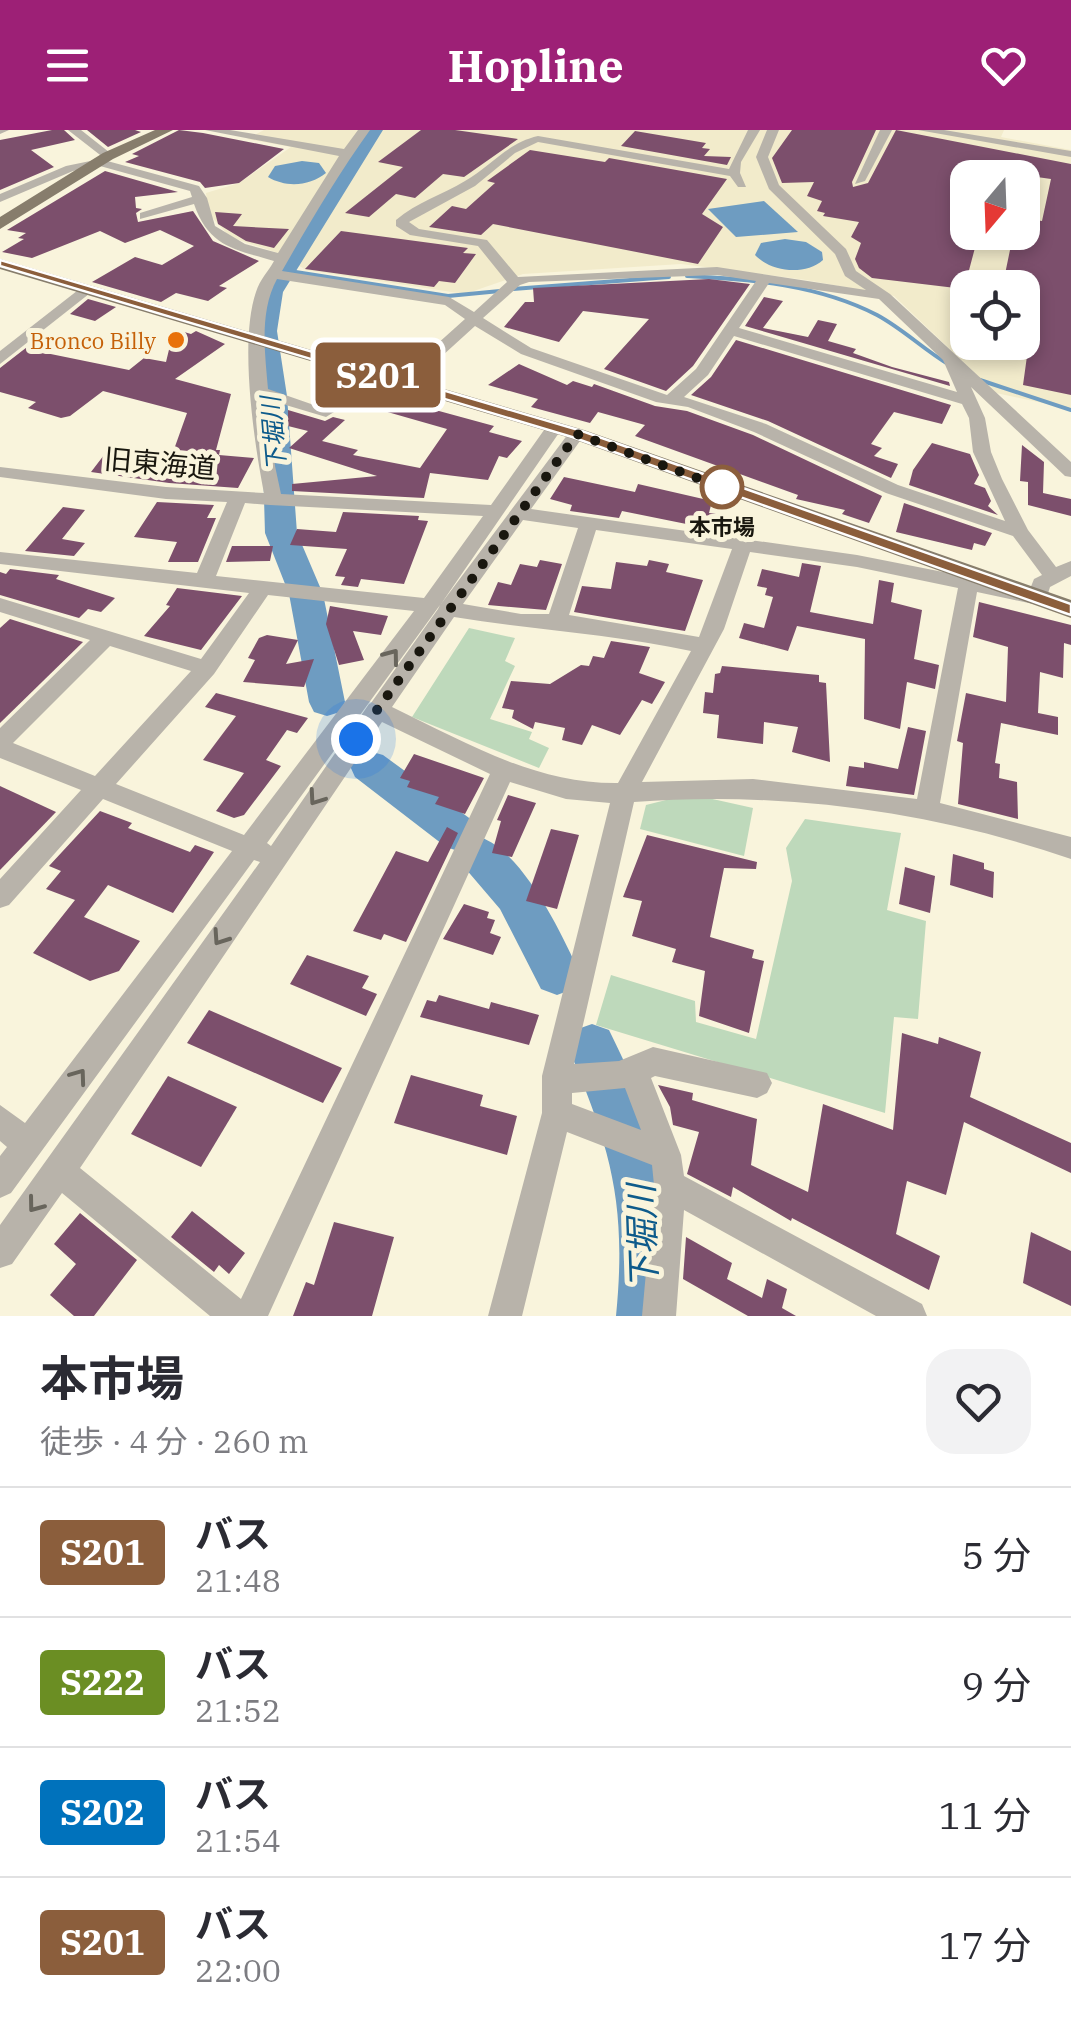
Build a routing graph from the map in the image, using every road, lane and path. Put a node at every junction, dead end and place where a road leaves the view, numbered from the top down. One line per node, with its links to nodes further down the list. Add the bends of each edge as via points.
1 (74, 130): 11 (street)
2 (166, 130): 11 (main road)
3 (211, 130): 9 (street)
4 (364, 130): 9 (street)
5 (754, 130): 21 (street, via 735,162 738,179 523,141 472,182 402,223 415,232 482,243)
6 (773, 130): 23 (street, via 762,156 773,186 841,252 850,273)
7 (886, 130): 12 (street)
8 (924, 130): 10 (street)
9 (350, 154): 17 (street)
10 (1071, 154)
11 (104, 159): 13 (street); 14 (street, via 195,189); 16 (main road)
12 (859, 182)
13 (2, 196)
14 (201, 198): 15 (street); 17 (street, via 208,228)
15 (144, 216)
16 (0, 224)
17 (280, 258): 19 (street)
18 (0, 264): 22 (main road)
19 (280, 275): 24 (street, via 449,301); 26 (street, via 263,292)
20 (763, 281): 21 (street, via 692,271); 23 (street); 25 (street)
21 (509, 287): 24 (street)
22 (87, 290): 26 (main road); 27 (street)
23 (884, 297): 28 (street)
24 (473, 320): 29 (street); 31 (street, via 526,350)
25 (732, 331): 31 (street); 32 (street)
26 (256, 339): 29 (main road); 30 (street)
27 (0, 358)
28 (955, 365): 32 (street); 36 (street)
29 (403, 383): 34 (main road)
30 (262, 392): 33 (street); 38 (street, via 266,466)
31 (674, 398): 41 (street, via 760,428 892,489)
32 (966, 400): 41 (street)
33 (326, 412)
34 (566, 431): 39 (street); 43 (main road)
35 (0, 472): 37 (street, 旧東海道)
36 (1071, 472)
37 (238, 498): 38 (street, 旧東海道); 46 (street)
38 (276, 500): 39 (street, 旧東海道)
39 (506, 512): 40 (street, 旧東海道); 51 (street)
40 (589, 523): 42 (street, 旧東海道); 53 (street)
41 (1020, 532): 45 (street)
42 (743, 544): 43 (street, 旧東海道); 55 (street)
43 (860, 550): 47 (street, 旧東海道); 49 (main road)
44 (0, 558): 46 (street)
45 (1062, 571): 49 (street, via 1041,584)
46 (205, 579): 48 (street)
47 (968, 587): 49 (street, 旧東海道); 62 (street)
48 (275, 588): 51 (street); 56 (street)
49 (1038, 598): 52 (main road)
50 (0, 604): 54 (street)
51 (439, 608): 53 (street); 57 (street); 64 (street, one-way to 51)
52 (1071, 608)
53 (557, 621): 55 (street)
54 (106, 637): 56 (street); 58 (street)
55 (704, 646): 61 (street, via 650,736)
56 (206, 668): 60 (street)
57 (377, 710): 59 (street); 64 (street, one-way to 64)
58 (0, 745): 60 (street)
59 (503, 771): 61 (street, via 568,790); 77 (street)
60 (96, 787): 64 (street); 65 (street)
61 (625, 795): 62 (street, via 712,787); 67 (street)
62 (926, 812): 63 (street)
63 (1071, 848)
64 (262, 852): 71 (street, one-way to 64); 73 (street, one-way to 73)
65 (0, 896)
66 (634, 1073): 67 (street); 68 (street, via 652,1061); 72 (street)
67 (567, 1078): 69 (street)
68 (757, 1082)
69 (557, 1112): 72 (street, via 611,1134); 78 (street)
70 (0, 1120): 71 (street)
71 (28, 1146): 74 (street)
72 (668, 1170): 79 (street); 80 (street)
73 (60, 1171): 75 (street, one-way to 75); 76 (street)
74 (0, 1182)
75 (0, 1252)
76 (236, 1316)
77 (251, 1316)
78 (504, 1316)
79 (659, 1316)
80 (910, 1316)

